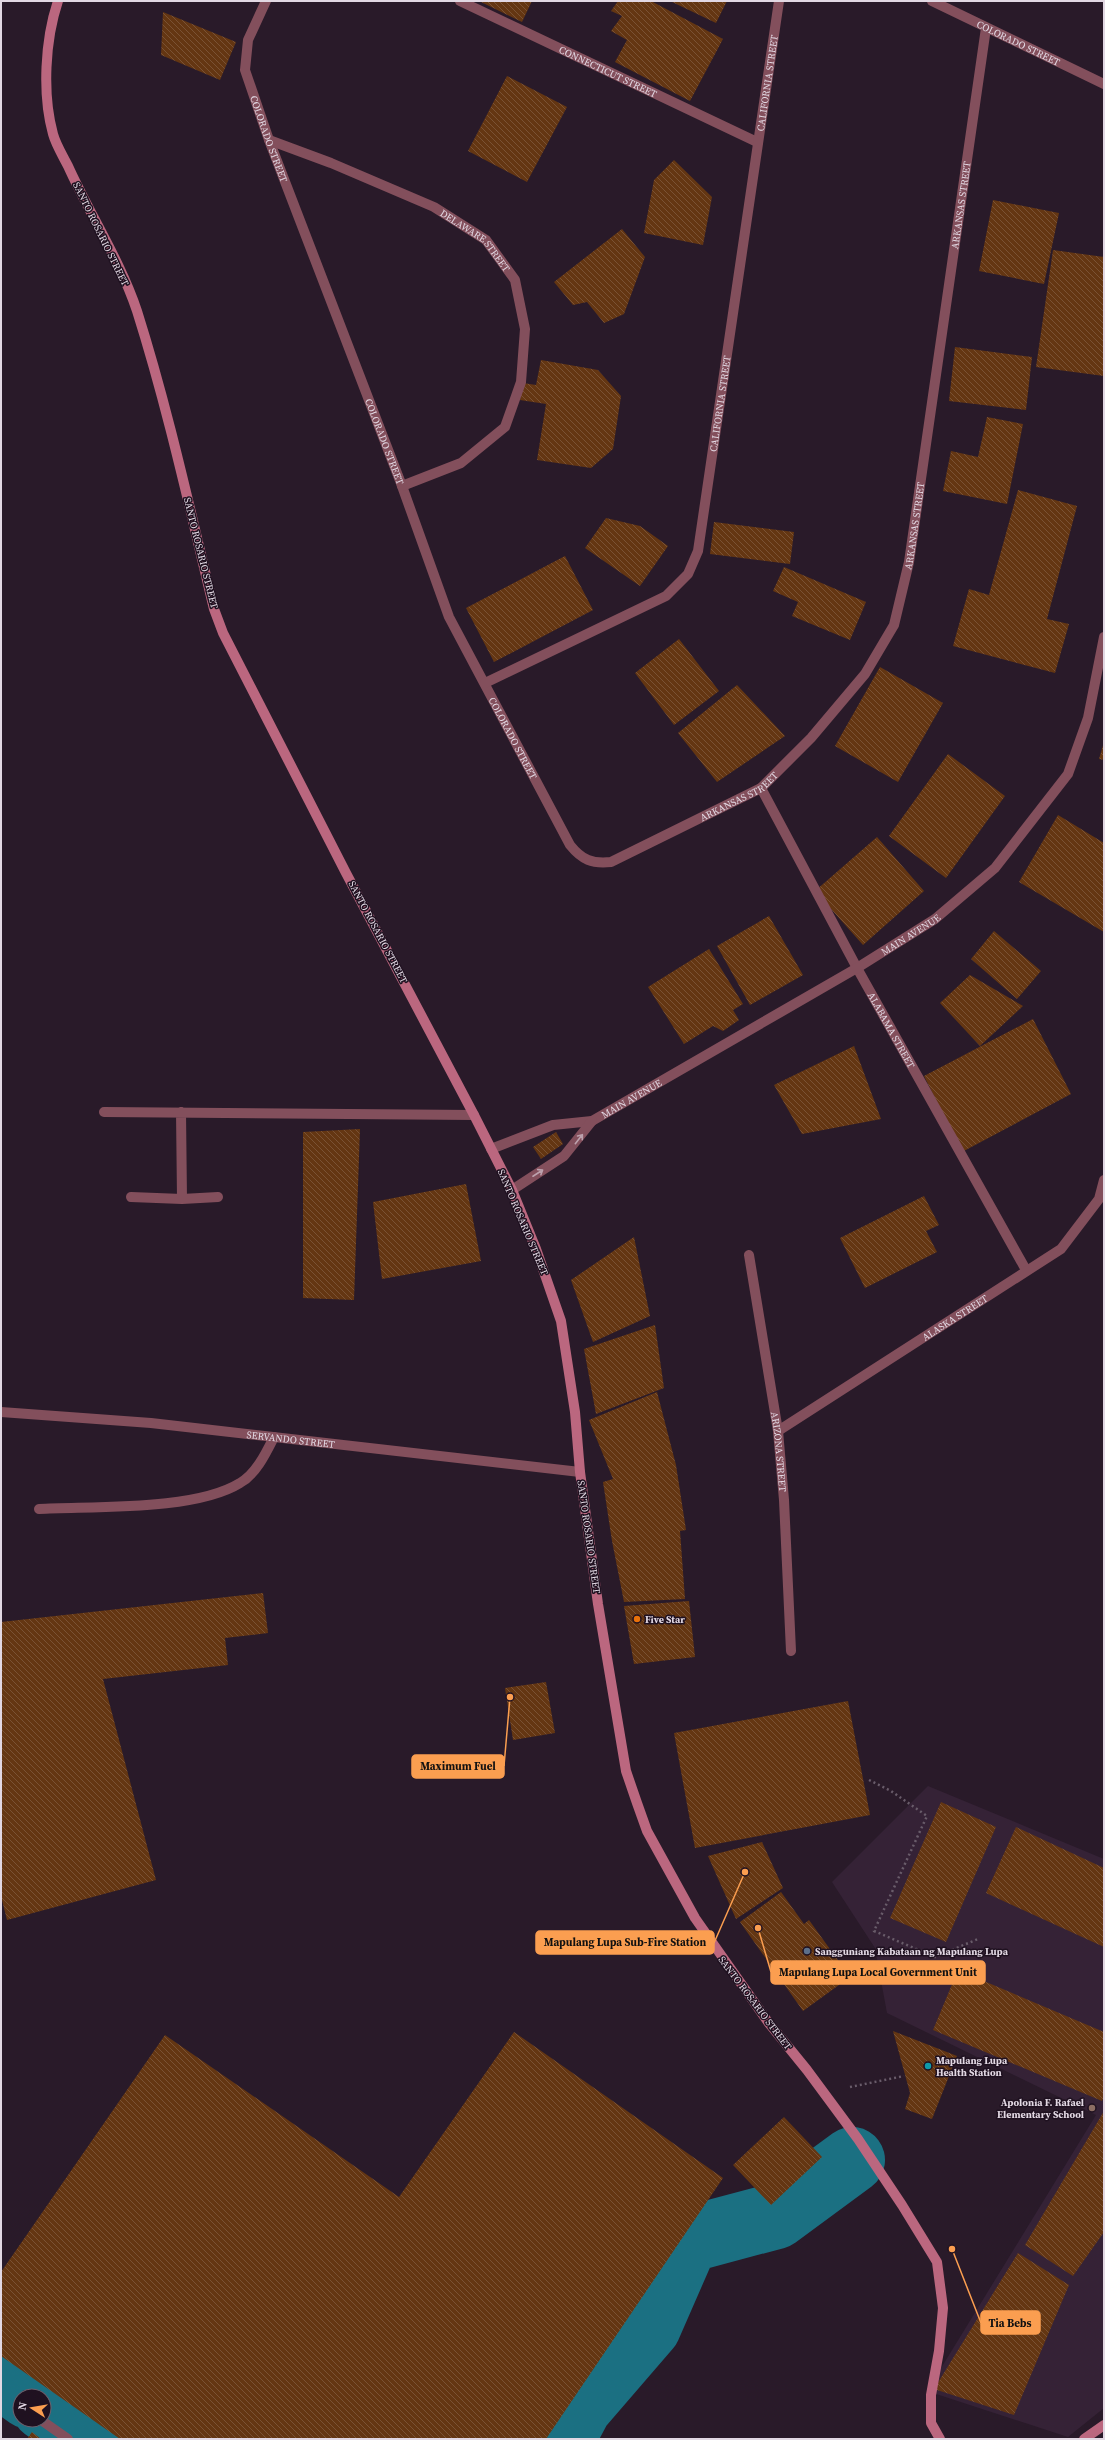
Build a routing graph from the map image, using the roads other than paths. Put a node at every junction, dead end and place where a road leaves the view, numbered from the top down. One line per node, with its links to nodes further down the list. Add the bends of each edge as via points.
1 (58, 1): 18 (street, SANTO ROSARIO STREET, via 52,18 46,80 53,134 75,183 122,273 136,310 178,458 214,609 343,866)
2 (266, 1): 8 (street, COLORADO STREET, via 248,40 245,70)
3 (460, 1): 9 (street, CONNECTICUT STREET)
4 (779, 1): 9 (street, CALIFORNIA STREET)
5 (932, 1): 6 (street, COLORADO STREET)
6 (986, 28): 7 (street, COLORADO STREET); 13 (street, ARKANSAS STREET, via 909,562 894,625 865,674 811,738)
7 (1104, 84)
8 (269, 140): 10 (street, COLORADO STREET); 10 (street, DELAWARE STREET, via 331,163 434,207 486,240 515,280 525,330 521,382 505,428 461,463)
9 (757, 142): 12 (street, CALIFORNIA STREET, via 698,551 688,574 666,596)
10 (402, 486): 12 (street, COLORADO STREET, via 449,617)
11 (1104, 637): 15 (street, MAIN AVENUE, via 1088,718 1068,774 1034,820 995,868 935,919)
12 (485, 683): 14 (street, COLORADO STREET, via 570,845)
13 (761, 788): 14 (street, ARKANSAS STREET, via 611,862); 15 (street, ALABAMA STREET)
14 (588, 862)
15 (857, 968): 19 (street, MAIN AVENUE); 27 (street, ALABAMA STREET)
16 (104, 1112): 17 (street)
17 (181, 1112): 18 (street); 25 (street)
18 (474, 1115): 20 (street, SANTO ROSARIO STREET)
19 (592, 1121): 20 (street, MAIN AVENUE, via 553,1125); 22 (street, MAIN AVENUE, one-way to 19, via 564,1156)
20 (491, 1149): 22 (street, SANTO ROSARIO STREET)
21 (1104, 1180): 27 (street, ALASKA STREET, via 1099,1199 1061,1249)
22 (512, 1190): 31 (street, SANTO ROSARIO STREET, via 561,1321 575,1412)
23 (131, 1197): 25 (street)
24 (218, 1197): 25 (street)
25 (182, 1199)
26 (749, 1255): 29 (street, ARIZONA STREET)
27 (1026, 1270): 29 (street, ALASKA STREET)
28 (1, 1412): 30 (street, SERVANDO STREET, via 151,1423)
29 (778, 1430): 33 (street, ARIZONA STREET)
30 (274, 1437): 31 (street, SERVANDO STREET); 32 (street, via 262,1460 241,1483 210,1495 176,1502)
31 (580, 1472): 37 (street, SANTO ROSARIO STREET, via 598,1604 626,1772 637,1803 650,1837 695,1918 768,2022 858,2139 937,2262 944,2308 930,2395 931,2422)
32 (39, 1509)
33 (791, 1651)
34 (1104, 2426): 38 (street)
35 (52, 2428): 36 (street)
36 (68, 2439)
37 (940, 2439)
38 (1084, 2439)

